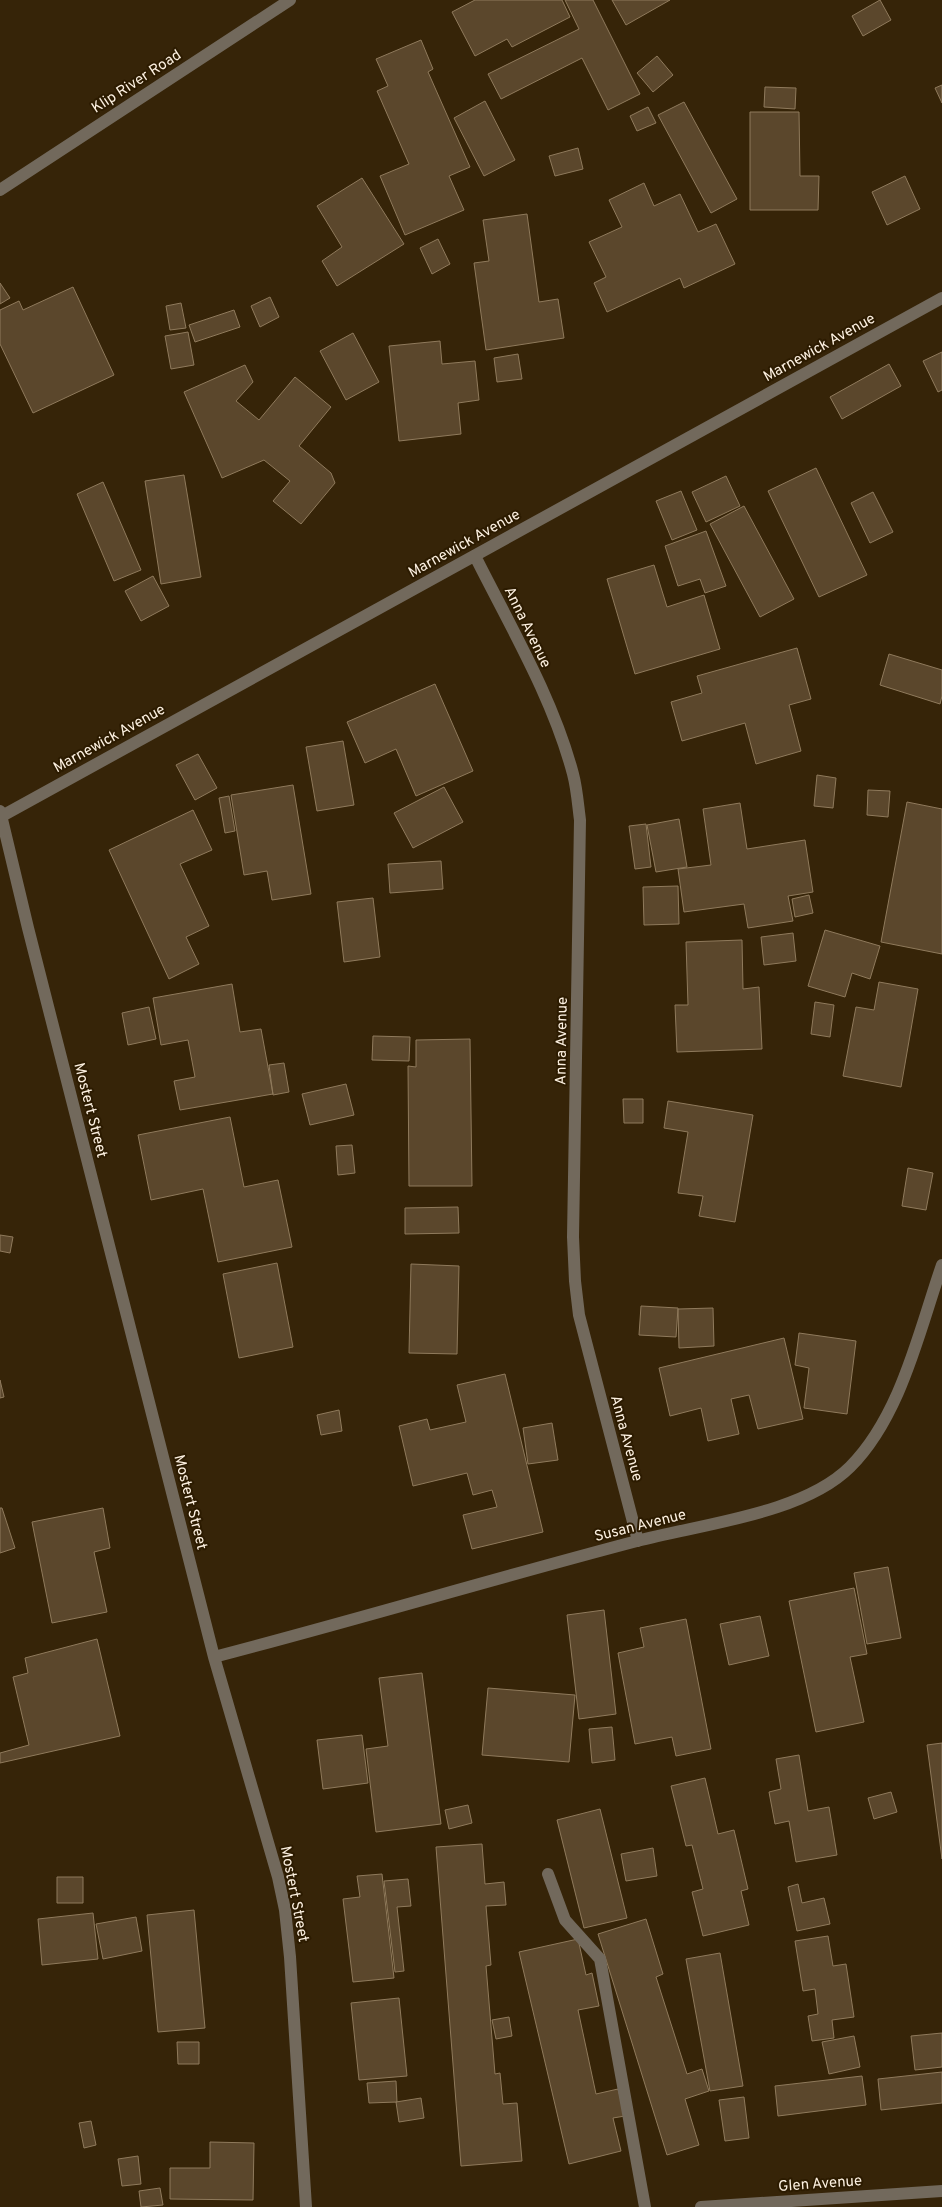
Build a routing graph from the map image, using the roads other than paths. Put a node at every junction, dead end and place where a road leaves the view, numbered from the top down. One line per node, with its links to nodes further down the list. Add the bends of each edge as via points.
1 (290, 0): 2 (street, Klip River Road)
2 (0, 190)
3 (942, 298): 4 (street, Marnewick Avenue)
4 (475, 556): 5 (street, Marnewick Avenue); 7 (street, Anna Avenue, via 535,677 573,776 580,820 575,1281 586,1344)
5 (1, 814): 8 (street, Mostert Street)
6 (942, 1265): 7 (street, Susan Avenue, via 894,1400 881,1427 850,1468 802,1498 767,1510)
7 (638, 1541): 8 (street, Susan Avenue)
8 (214, 1657): 11 (street, Mostert Street, via 270,1846 285,1910)
9 (548, 1874): 12 (street, via 564,1920 600,1959)
10 (942, 2191): 13 (street, Glen Avenue)
11 (306, 2207)
12 (645, 2207)
13 (701, 2207)

